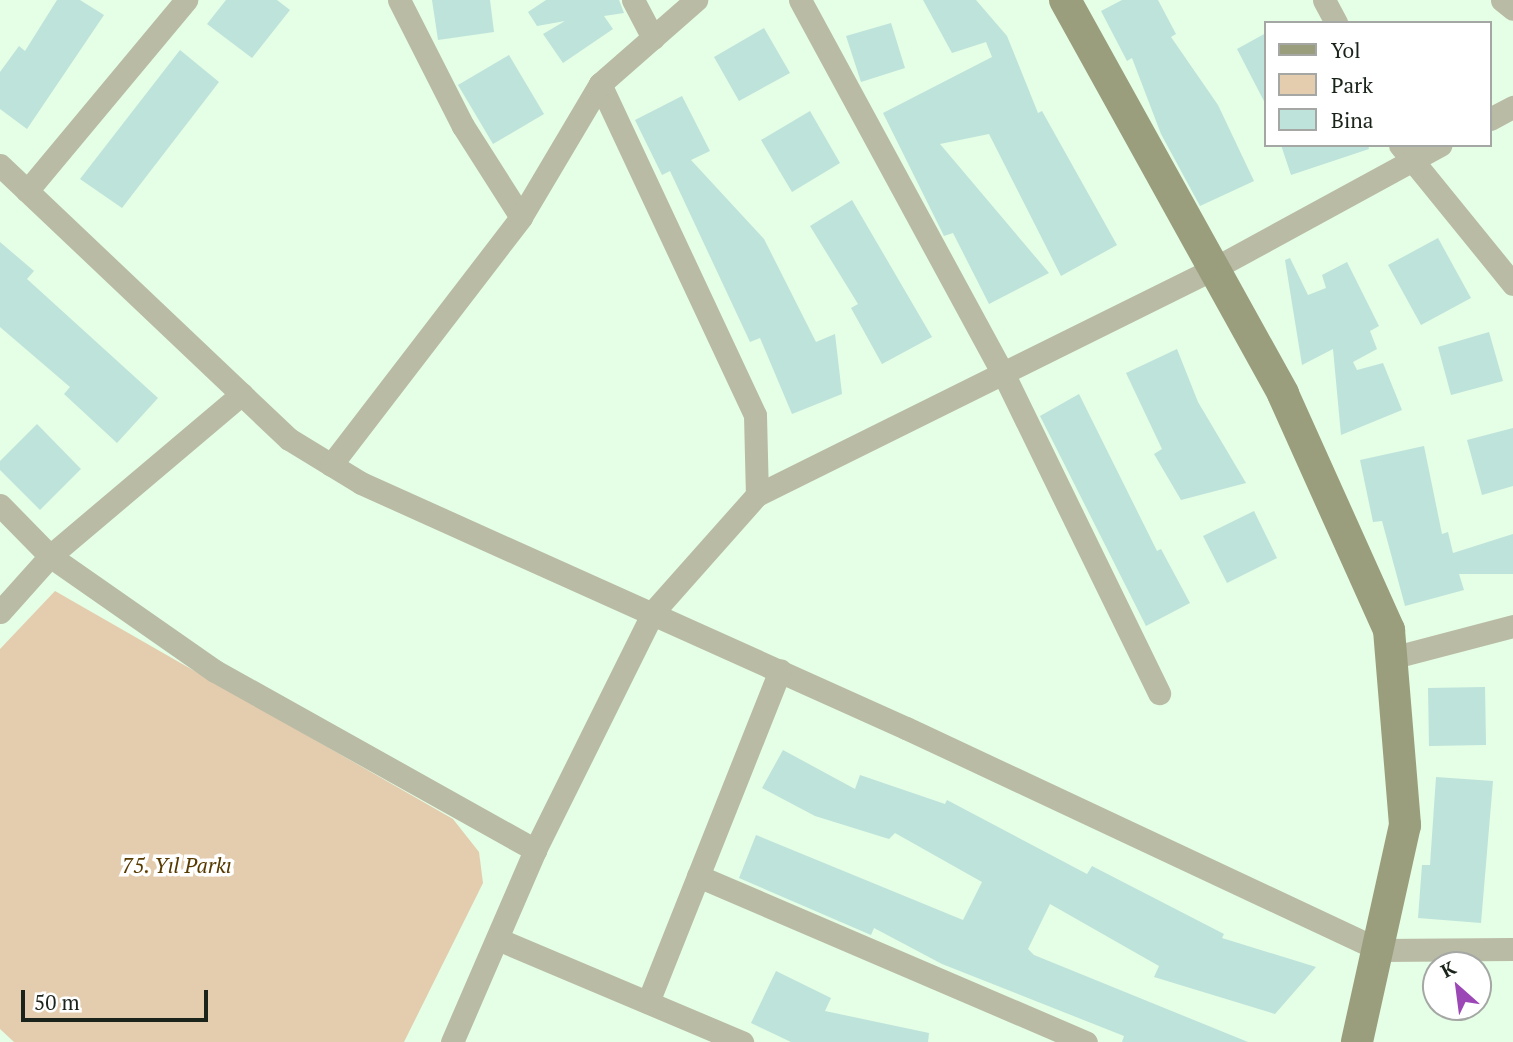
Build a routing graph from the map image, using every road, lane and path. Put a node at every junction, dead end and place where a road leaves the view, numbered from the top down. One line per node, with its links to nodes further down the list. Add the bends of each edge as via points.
1 (186, 0): 18 (street)
2 (399, 0): 19 (street, via 463,125)
3 (633, 0): 11 (street)
4 (696, 0): 11 (street)
5 (800, 0): 22 (street)
6 (1065, 0): 20 (street)
7 (1324, 0): 10 (street)
8 (1502, 0): 9 (street)
9 (1513, 9)
10 (1335, 21)
11 (653, 38): 12 (street)
12 (600, 84): 19 (street); 25 (street, via 755,415)
13 (1513, 107): 14 (street)
14 (1492, 118)
15 (1432, 147): 16 (street)
16 (1404, 154): 20 (street); 21 (street)
17 (0, 165): 18 (street)
18 (27, 191): 23 (street)
19 (521, 217): 24 (street)
20 (1213, 269): 22 (street); 31 (street, via 1283,394 1389,630)
21 (1513, 284)
22 (1004, 375): 25 (street); 33 (street)
23 (242, 394): 24 (street, via 289,439); 27 (street)
24 (331, 465): 29 (street, via 361,483)
25 (757, 495): 29 (street)
26 (0, 505): 27 (street)
27 (50, 556): 28 (street); 34 (street, via 215,671)
28 (0, 612)
29 (653, 612): 32 (street); 34 (street)
30 (1513, 626): 31 (street)
31 (1391, 658): 38 (street, via 1405,825)
32 (780, 670): 35 (street); 38 (street)
33 (1159, 693)
34 (535, 850): 36 (street)
35 (698, 876): 39 (street); 42 (street)
36 (500, 940): 39 (street); 40 (street)
37 (1513, 949): 38 (street)
38 (1380, 950): 43 (street)
39 (648, 1002): 41 (street)
40 (453, 1042)
41 (742, 1042)
42 (1086, 1042)
43 (1357, 1042)

